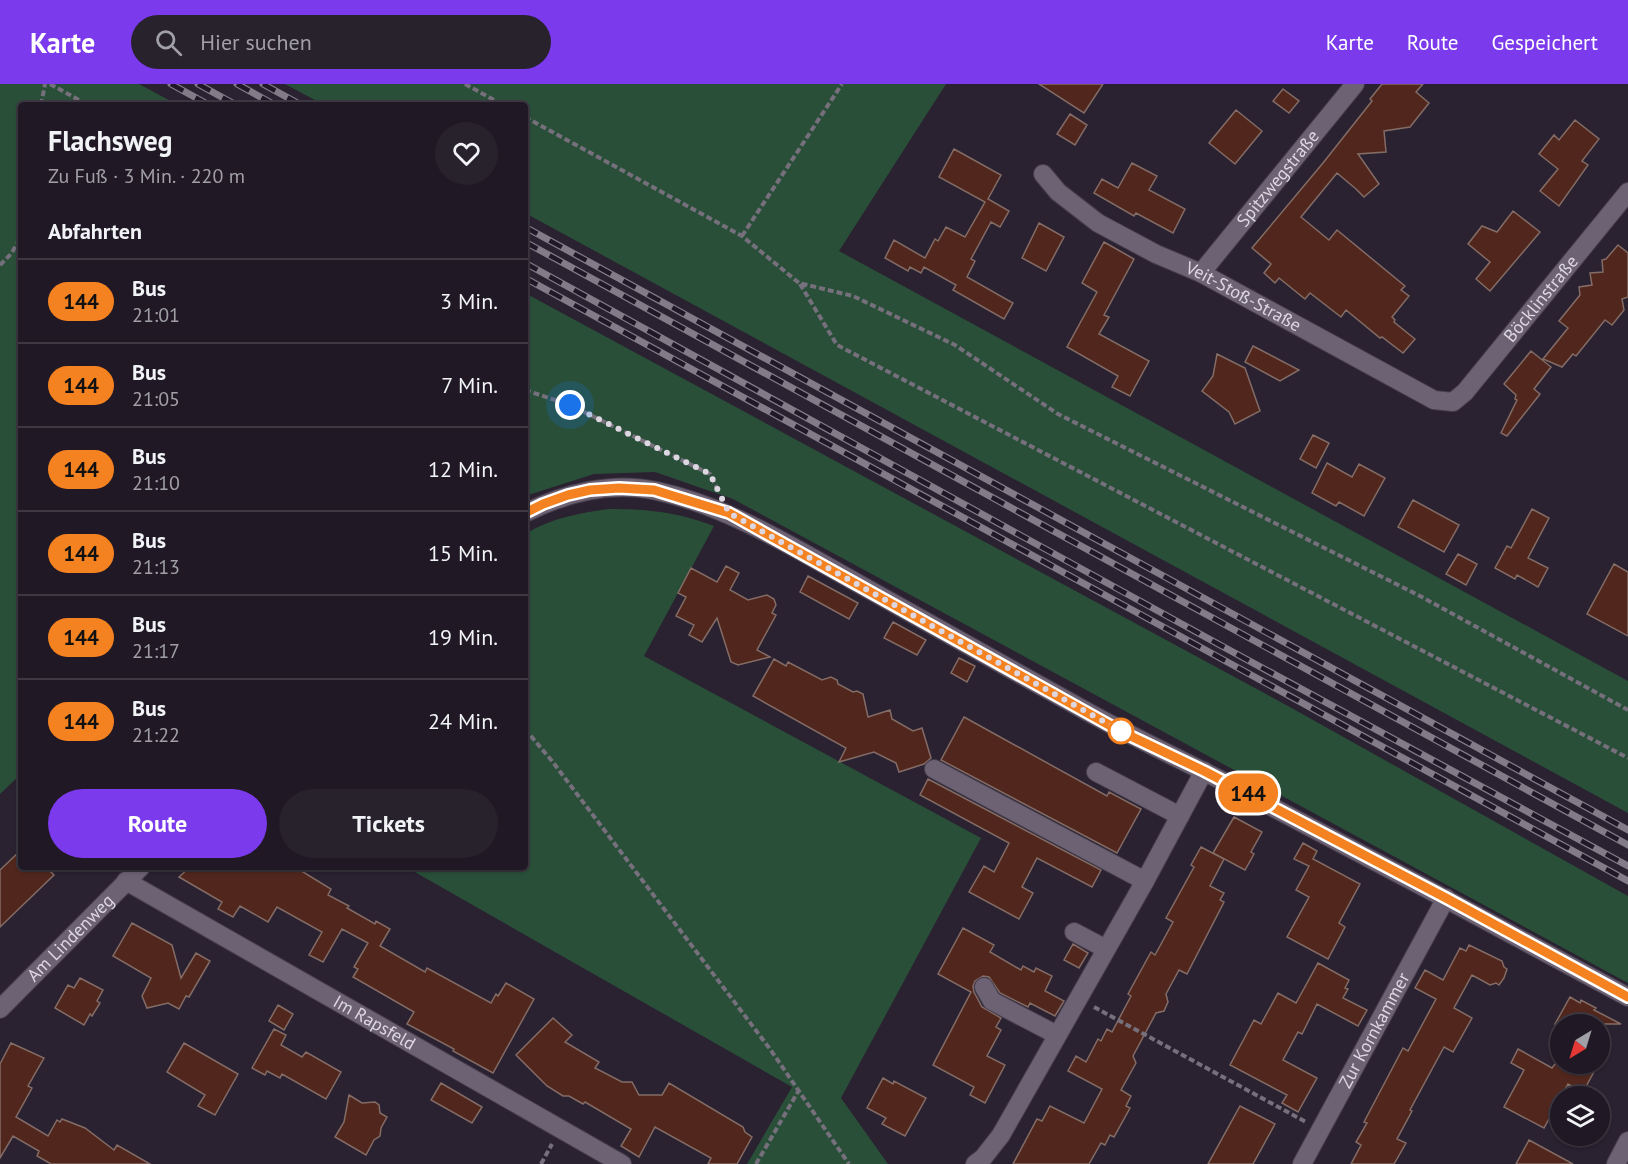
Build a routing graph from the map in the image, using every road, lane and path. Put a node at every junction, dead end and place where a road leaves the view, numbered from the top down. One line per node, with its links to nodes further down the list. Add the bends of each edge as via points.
1 (45, 84): 6 (path)
2 (50, 84): 7 (path)
3 (465, 84): 8 (path)
4 (842, 84): 12 (path)
5 (1355, 84): 15 (street, Spitzwegstraße)
6 (42, 102)
7 (83, 102)
8 (498, 102)
9 (528, 119): 12 (path)
10 (1043, 174): 15 (street, Veit-Stoß-Straße, via 1058,192 1098,223)
11 (1628, 192): 18 (street, Böcklinstraße)
12 (742, 236): 16 (path)
13 (18, 243): 14 (path)
14 (0, 265)
15 (1201, 273): 18 (street, Veit-Stoß-Straße, via 1434,400)
16 (799, 283): 21 (path, via 853,296 955,345 1058,414 1420,596); 23 (path, via 837,345)
17 (528, 391): 20 (path, via 570,405 710,474)
18 (1453, 402)
19 (528, 512): 20 (street, via 568,495 619,488 654,490)
20 (729, 513): 25 (street, via 1120,731)
21 (1628, 710)
22 (528, 733): 39 (path)
23 (1628, 758)
24 (934, 769): 30 (street)
25 (1204, 771): 27 (street); 31 (street)
26 (1096, 772): 27 (street)
27 (1180, 816): 30 (street)
28 (138, 870): 29 (street, Am Lindenweg)
29 (126, 881): 37 (street, Am Lindenweg); 42 (street, Im Rapsfeld)
30 (1145, 881): 33 (street)
31 (1446, 898): 35 (street); 40 (street, Zur Kornkammer)
32 (1074, 932): 33 (street)
33 (1106, 948): 36 (street)
34 (984, 987): 38 (street, via 992,1001)
35 (1628, 997)
36 (1077, 998): 38 (street); 40 (path)
37 (0, 1009)
38 (1057, 1035): 45 (street, via 1001,1136)
39 (799, 1090): 43 (path); 44 (path)
40 (1320, 1129): 46 (street, Zur Kornkammer)
41 (1628, 1141): 47 (street)
42 (622, 1164)
43 (756, 1164)
44 (849, 1164)
45 (975, 1164)
46 (1302, 1164)
47 (1616, 1164)

